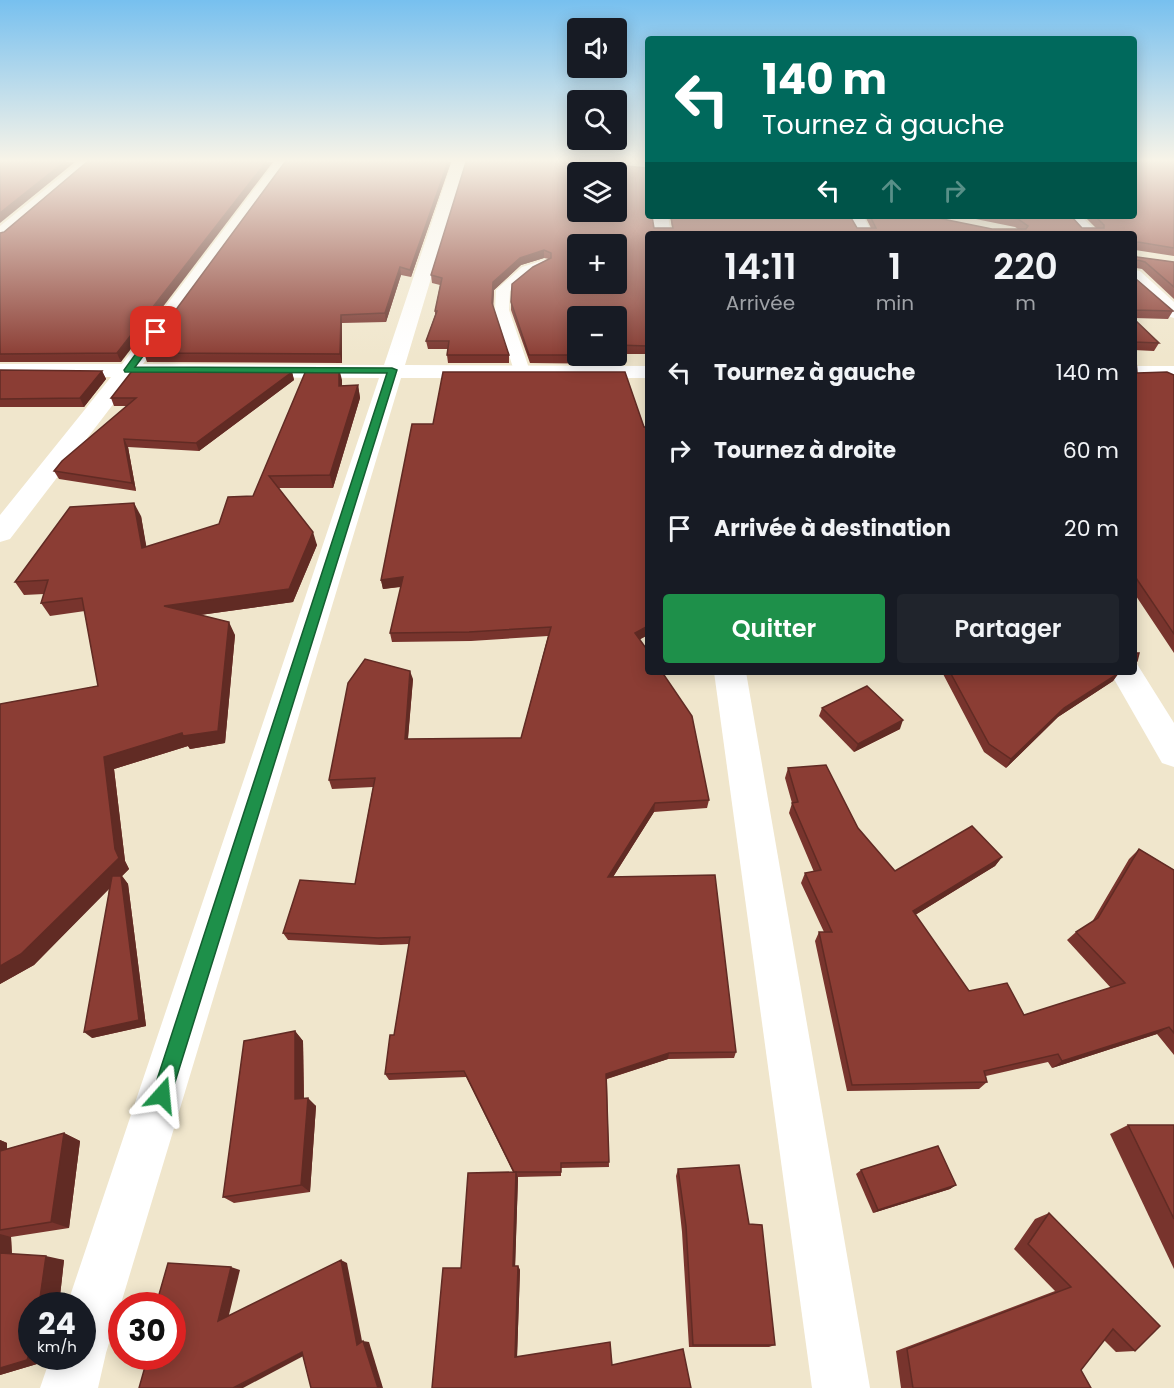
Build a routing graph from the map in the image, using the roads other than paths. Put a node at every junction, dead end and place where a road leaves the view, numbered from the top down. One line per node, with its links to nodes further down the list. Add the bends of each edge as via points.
1 (235, 227): 7 (street)
2 (438, 227): 8 (street)
3 (544, 264): 9 (lane, via 527,270 503,290 502,310)
4 (1137, 278): 5 (street)
5 (1174, 312)
6 (0, 370): 7 (street)
7 (128, 370): 8 (street); 13 (street)
8 (392, 370): 9 (street); 17 (street)
9 (522, 371): 10 (street)
10 (645, 372)
11 (1174, 372): 12 (street)
12 (1137, 373)
13 (0, 532)
14 (730, 675): 20 (street)
15 (1128, 675): 16 (street)
16 (1174, 753)
17 (96, 1300)
18 (75, 1370): 19 (street)
19 (69, 1388)
20 (841, 1388)

